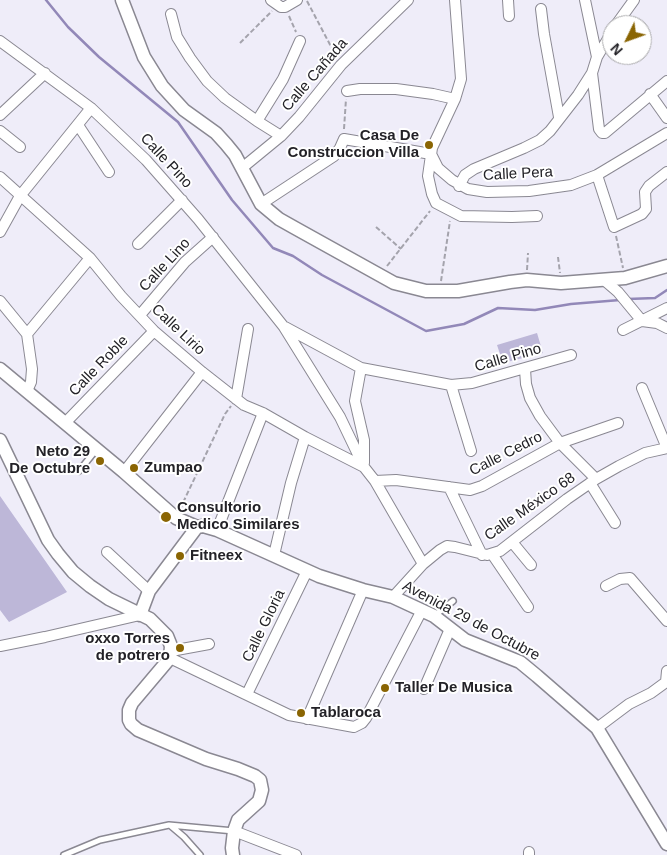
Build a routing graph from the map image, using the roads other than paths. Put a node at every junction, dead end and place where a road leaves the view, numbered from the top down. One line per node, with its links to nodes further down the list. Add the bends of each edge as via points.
1 (122, 0): 34 (street, via 144,57 162,86 184,110 216,133)
2 (297, 0): 8 (street)
3 (408, 0): 31 (street, Calle Cañada, via 341,65)
4 (455, 0): 22 (street, via 461,68)
5 (508, 0): 12 (street)
6 (586, 0): 16 (street)
7 (634, 0): 11 (street)
8 (278, 4)
9 (541, 9): 25 (street)
10 (171, 14): 27 (street, via 177,37 207,81)
11 (623, 15)
12 (509, 16)
13 (0, 41): 17 (street, Calle Pino)
14 (300, 42): 27 (street, via 283,79)
15 (602, 48): 16 (street)
16 (596, 57): 18 (street)
17 (45, 73): 23 (street, Calle Pino); 24 (street)
18 (592, 73): 21 (street, via 598,129 602,132 605,133); 25 (street)
19 (667, 80): 21 (street)
20 (347, 91): 22 (street, via 396,89)
21 (650, 94): 26 (street)
22 (455, 99): 33 (street)
23 (91, 108): 28 (street); 41 (street, Calle Pino, via 146,160)
24 (0, 114)
25 (559, 117): 39 (street, via 540,140 474,169 465,175)
26 (667, 118)
27 (256, 121): 31 (street)
28 (78, 124): 35 (street); 40 (street)
29 (0, 131): 32 (street)
30 (667, 133): 37 (street, Calle Pera)
31 (281, 136): 34 (street, Calle Cañada)
32 (20, 147)
33 (431, 154): 39 (street, Calle Pera, via 443,174); 42 (street, via 344,139 334,156); 43 (street, via 428,176 432,194 436,203 451,212 475,217)
34 (242, 168): 42 (street)
35 (109, 172)
36 (667, 172): 37 (street, via 645,192 646,209 642,214 614,227)
37 (597, 174): 39 (street, Calle Pera, via 571,185 529,191 487,192)
38 (0, 177): 40 (street, Calle Lirio)
39 (459, 186)
40 (20, 196): 44 (street); 47 (street, Calle Lirio)
41 (182, 200): 45 (street, Calle Pino); 46 (street)
42 (262, 204): 49 (street, via 290,226 408,288 458,291 527,280 561,283)
43 (537, 216)
44 (0, 232)
45 (213, 237): 52 (street, Calle Lino, via 185,262); 54 (street, Calle Pino)
46 (138, 244)
47 (90, 258): 52 (street, Calle Lirio); 59 (street)
48 (667, 266): 49 (street, via 625,278)
49 (604, 280): 53 (street)
50 (0, 301): 59 (street)
51 (667, 308): 53 (street)
52 (140, 315): 58 (street, Calle Lirio)
53 (641, 318): 55 (street); 57 (street)
54 (284, 327): 61 (street, Calle Pino); 78 (street, Calle Pino, via 335,409)
55 (667, 328)
56 (248, 329): 68 (street)
57 (622, 330)
58 (154, 331): 64 (street, Calle Lirio); 70 (street, Calle Roble)
59 (27, 334): 67 (street, via 32,369)
60 (571, 355): 63 (street, Calle Pino)
61 (361, 368): 65 (street, Calle Pino); 78 (street, via 355,401 364,440)
62 (0, 369): 67 (street, Avenida 29 de Octubre)
63 (525, 369): 65 (street, Calle Pino); 74 (street, via 530,398)
64 (202, 372): 68 (street, Calle Lirio); 80 (street)
65 (451, 385): 77 (street)
66 (642, 388): 76 (street)
67 (27, 391): 70 (street, Avenida 29 de Octubre)
68 (236, 399): 69 (street, Calle Lirio)
69 (263, 413): 72 (street, Calle Lirio); 86 (street)
70 (66, 422): 75 (street, Avenida 29 de Octubre)
71 (618, 423): 74 (street, Calle Cedro)
72 (305, 437): 78 (street, Calle Lirio); 90 (street, via 290,484)
73 (0, 440): 101 (street, via 48,540 58,554 90,586)
74 (560, 443): 82 (street); 83 (street, Calle Cedro, via 482,486 470,490)
75 (97, 448): 79 (lane); 80 (street, Avenida 29 de Octubre)
76 (667, 448): 82 (street, Calle México 68, via 646,453)
77 (471, 451)
78 (364, 467): 81 (street, Calle Pino)
79 (79, 471)
80 (124, 472): 85 (street, Avenida 29 de Octubre, via 176,518)
81 (375, 481): 83 (street, Calle Cedro, via 396,480); 91 (street, Calle Pino)
82 (593, 481): 84 (street); 87 (street, Calle México 68)
83 (449, 487): 89 (street)
84 (616, 523)
85 (198, 527): 86 (street, Avenida 29 de Octubre); 96 (street)
86 (217, 530): 90 (street, Avenida 29 de Octubre)
87 (512, 542): 89 (street, Calle México 68, via 500,551); 92 (street)
88 (106, 552): 96 (street)
89 (487, 554): 91 (street, Calle México 68, via 447,546); 99 (street)
90 (274, 555): 93 (street, Avenida 29 de Octubre)
91 (423, 564): 97 (street, Calle México 68)
92 (532, 565)
93 (307, 571): 95 (street, Avenida 29 de Octubre); 110 (street, Calle Gloria)
94 (606, 586): 102 (street, via 630,578)
95 (363, 590): 97 (street, Avenida 29 de Octubre); 111 (street)
96 (149, 591): 101 (street)
97 (393, 597): 100 (street, Avenida 29 de Octubre)
98 (453, 601): 100 (lane)
99 (528, 607)
100 (428, 613): 103 (street, Avenida 29 de Octubre); 111 (street, via 362,723 350,727)
101 (140, 615): 105 (street); 106 (street, via 163,631 169,641)
102 (667, 621)
103 (450, 629): 109 (street); 112 (street, Avenida 29 de Octubre, via 470,643 520,662)
104 (209, 644): 106 (street)
105 (0, 646)
106 (170, 655): 110 (street); 114 (street, via 132,703 129,720 138,730 206,759 238,768 260,780 259,800 238,820)
107 (667, 671): 108 (street)
108 (667, 682): 112 (street)
109 (424, 689)
110 (247, 694): 111 (street, via 290,715)
111 (307, 719)
112 (597, 728): 115 (street, Avenida 29 de Octubre)
113 (169, 825): 114 (lane); 116 (lane, via 100,840); 117 (lane)
114 (234, 831): 118 (street); 119 (street)
115 (667, 844)
116 (64, 855)
117 (200, 855)
118 (233, 855)
119 (296, 855)

